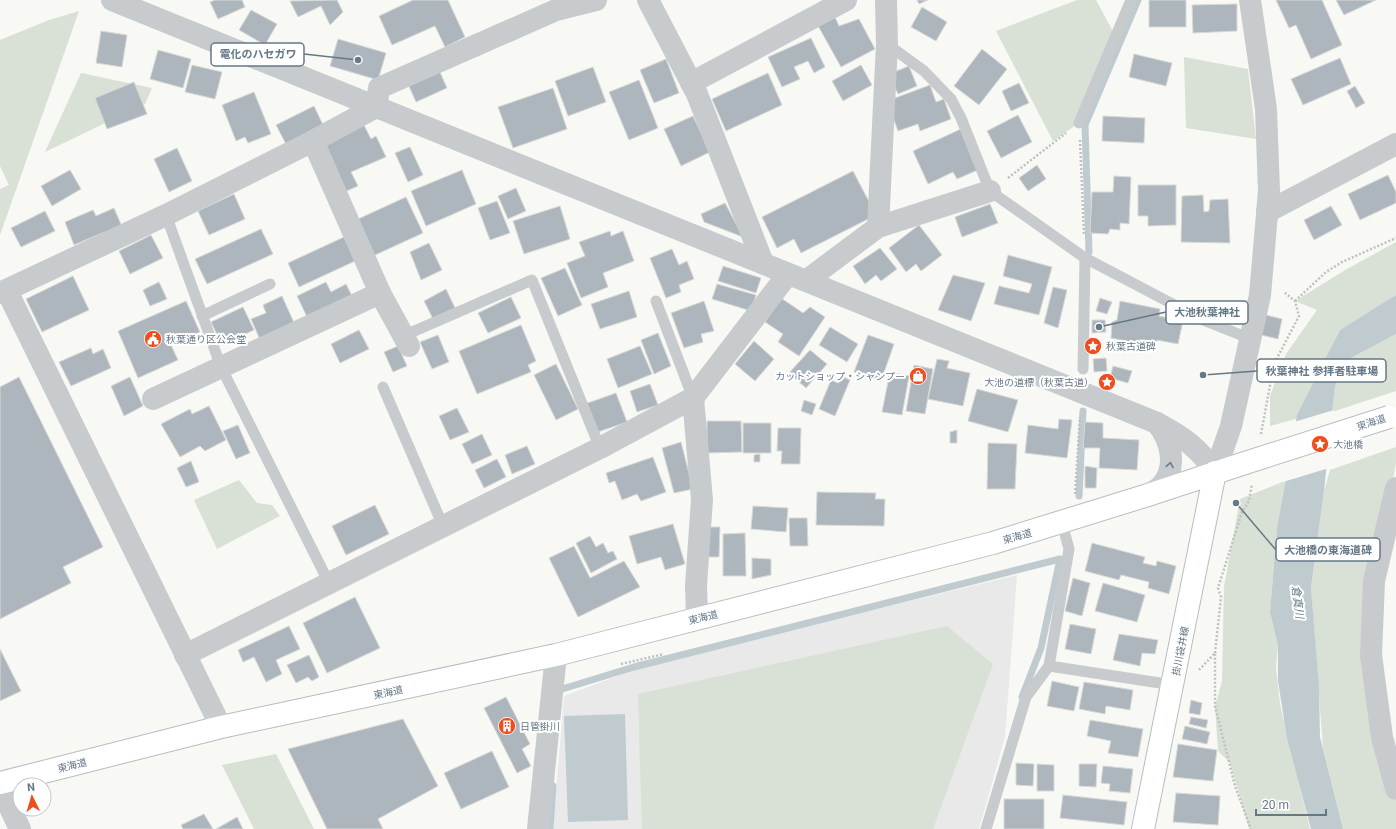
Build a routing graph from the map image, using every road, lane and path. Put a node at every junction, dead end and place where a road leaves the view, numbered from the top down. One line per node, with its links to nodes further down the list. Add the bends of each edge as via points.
1 (112, 0): 10 (street)
2 (596, 0): 10 (street, via 556,10 379,88)
3 (648, 0): 9 (street)
4 (846, 0): 9 (street)
5 (886, 0): 8 (street)
6 (1131, 0): 11 (lane)
7 (1250, 0): 15 (street, via 1266,109 1269,191)
8 (887, 44): 14 (lane, via 924,71 951,99); 17 (street)
9 (691, 83): 20 (street)
10 (376, 107): 12 (street); 20 (street)
11 (1079, 123): 14 (path); 19 (path)
12 (313, 141): 16 (street); 24 (street)
13 (1396, 144): 15 (street)
14 (990, 192): 17 (street); 19 (lane)
15 (1267, 212): 27 (street, via 1260,295)
16 (166, 215): 23 (street); 26 (lane)
17 (878, 227): 21 (street)
18 (1396, 238): 37 (path, via 1342,262 1326,272 1295,301 1299,316 1274,364)
19 (1085, 258): 27 (lane, via 1203,320); 30 (lane)
20 (763, 263): 21 (street)
21 (797, 277): 32 (street); 36 (street)
22 (270, 284): 26 (lane)
23 (3, 292): 49 (street)
24 (380, 293): 28 (street); 29 (street)
25 (656, 301): 32 (lane)
26 (202, 316): 29 (lane)
27 (1250, 339): 40 (street, via 1231,426)
28 (406, 341): 38 (lane, via 532,280)
29 (221, 368): 33 (street); 46 (lane)
30 (1083, 369)
31 (383, 387): 45 (lane)
32 (693, 398): 38 (street); 47 (street, via 702,500 696,585)
33 (153, 399)
34 (1080, 410): 42 (path)
35 (1392, 416): 39 (main road, 東海道, bridge)
36 (1157, 423): 40 (street, via 1193,445); 43 (street, one-way to 36, via 1161,486 1171,462 1169,443)
37 (1261, 436)
38 (600, 448): 45 (street)
39 (1249, 471): 40 (main road, 東海道); 48 (path, via 1248,502 1242,512 1218,588 1221,597)
40 (1215, 472): 43 (main road, 東海道); 53 (main road, 掛川袋井線)
41 (1396, 488): 57 (street, via 1374,581 1371,655 1382,737)
42 (1075, 495)
43 (1148, 495): 44 (main road, 東海道)
44 (1062, 522): 47 (main road, 東海道, via 993,543); 51 (lane, via 1069,549)
45 (443, 526): 46 (street)
46 (329, 583): 49 (street)
47 (697, 618): 50 (main road, 東海道)
48 (1215, 653): 52 (path); 62 (path, via 1215,706 1235,786)
49 (185, 654): 54 (street)
50 (556, 656): 54 (main road, 東海道); 59 (street)
51 (1049, 666): 53 (lane); 60 (lane, via 1026,697)
52 (1195, 675)
53 (1173, 685): 61 (main road, 掛川袋井線)
54 (221, 728): 55 (main road, 東海道)
55 (0, 783)
56 (0, 787): 58 (street)
57 (1396, 789)
58 (20, 829)
59 (538, 829)
60 (986, 829)
61 (1143, 829)
62 (1251, 829)

